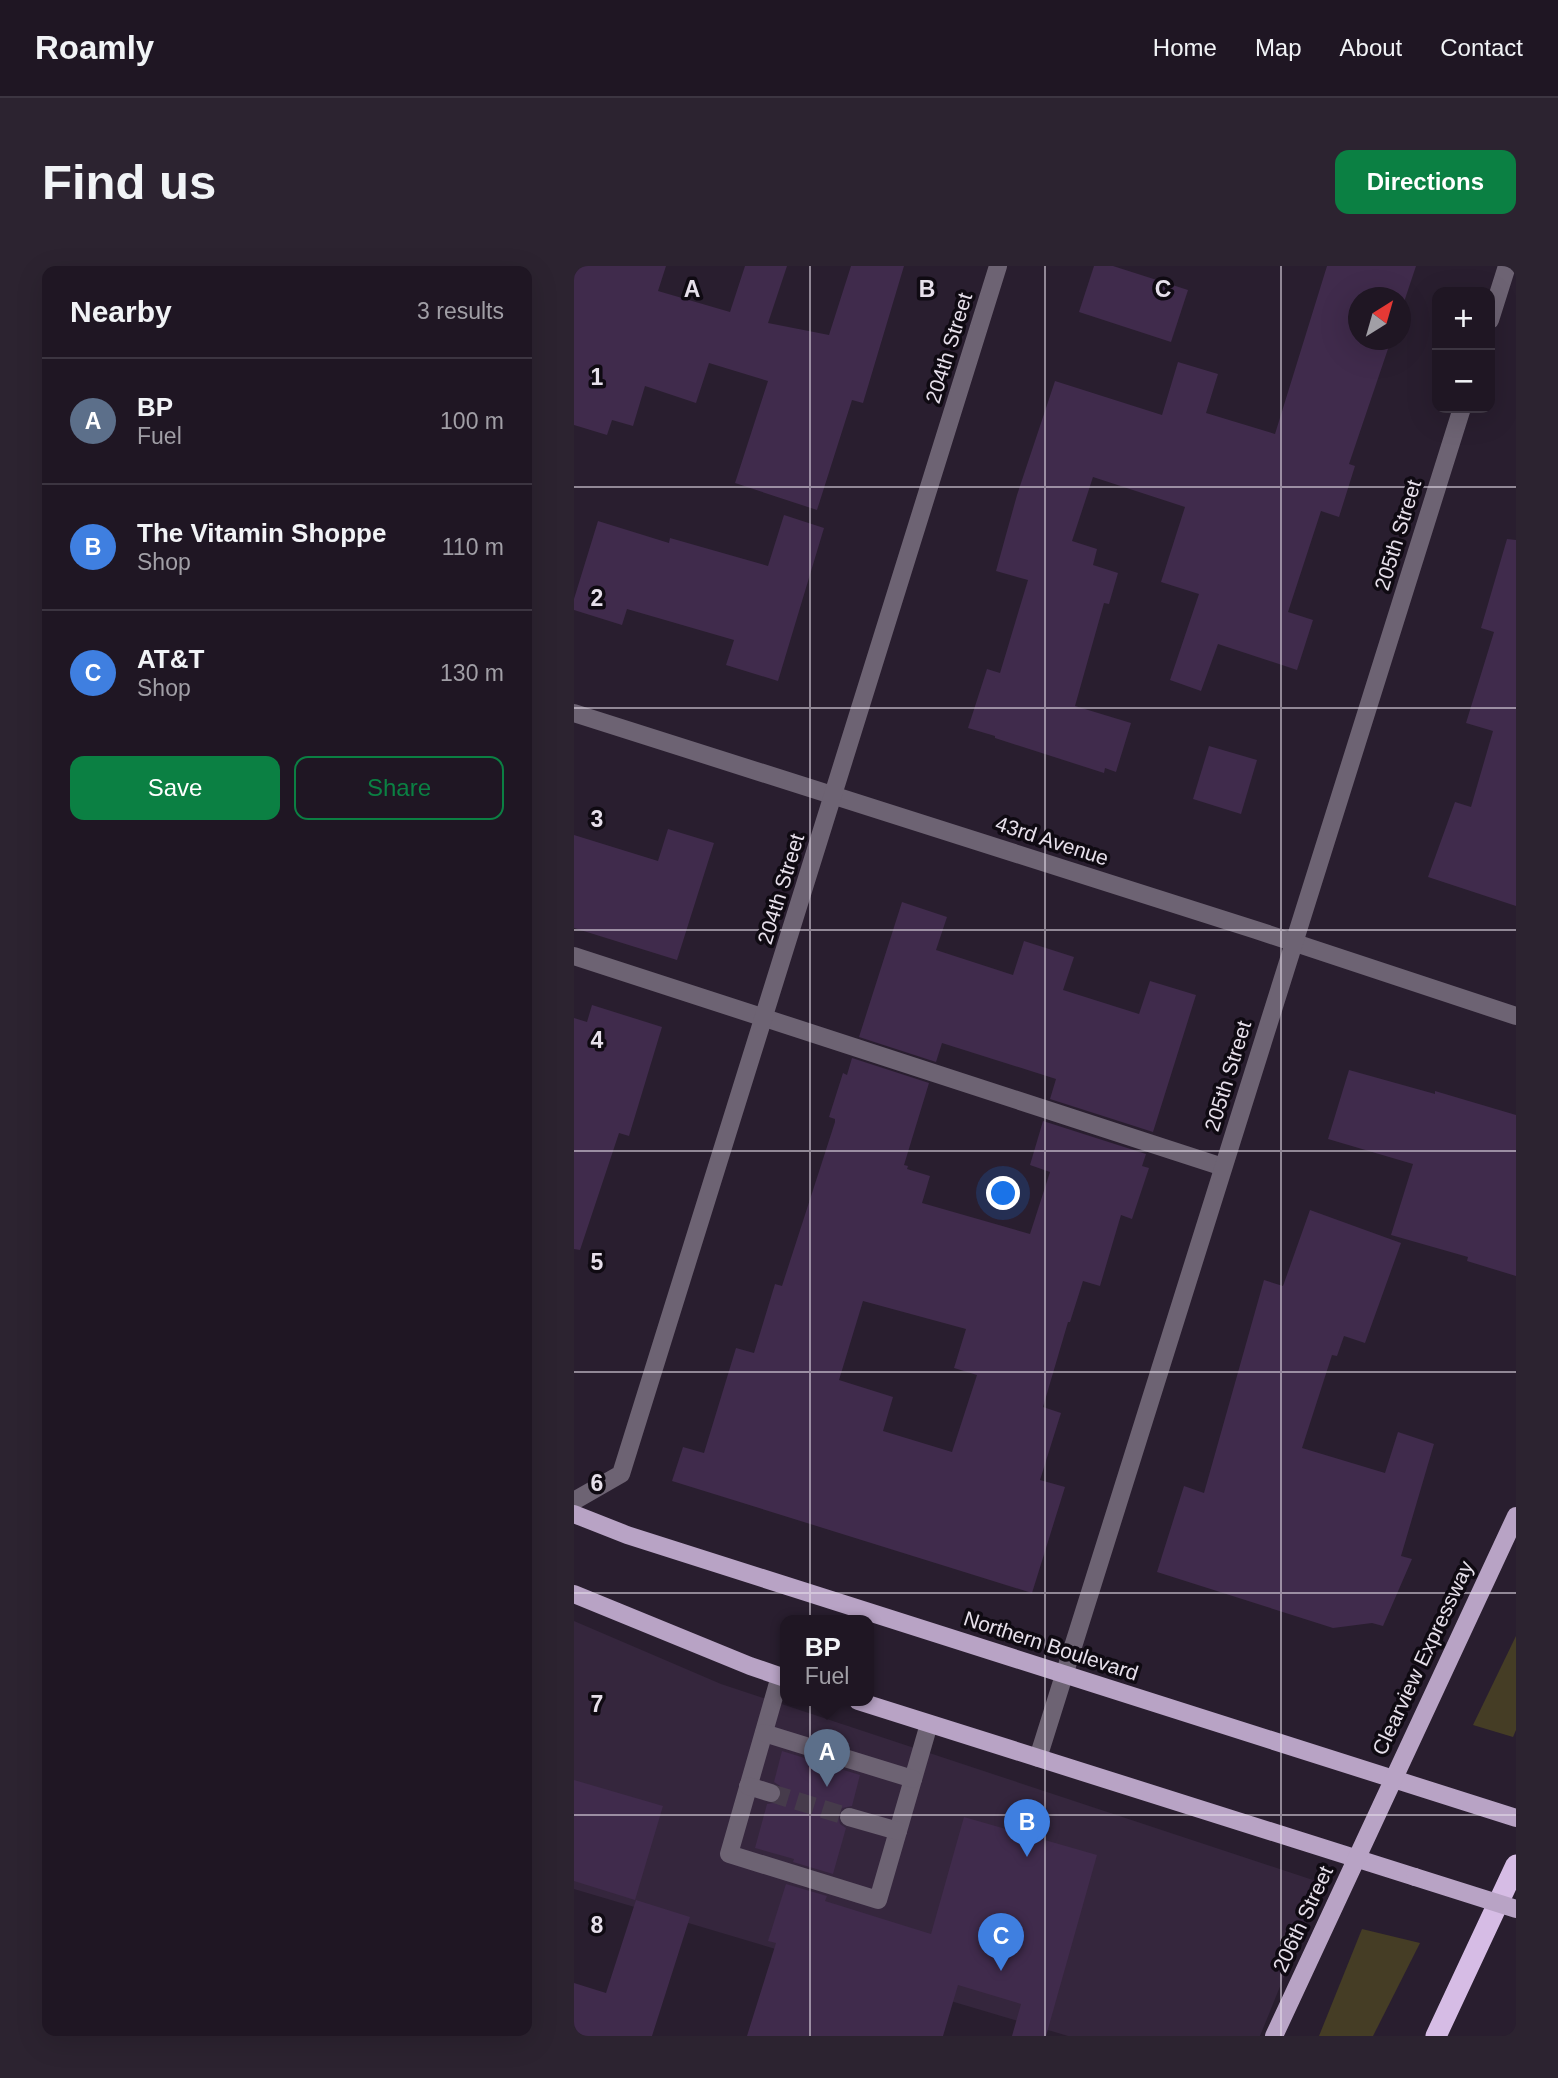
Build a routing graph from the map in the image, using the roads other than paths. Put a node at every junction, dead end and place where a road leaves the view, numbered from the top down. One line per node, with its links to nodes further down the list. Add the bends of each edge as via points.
1 (998, 266): 6 (street, 204th Street)
2 (1507, 266): 3 (street)
3 (1495, 304)
4 (1460, 413): 7 (street, 205th Street)
5 (574, 713): 6 (street, 43rd Avenue)
6 (834, 795): 7 (street, 43rd Avenue); 10 (street, 204th Street)
7 (1294, 942): 9 (street, 43rd Avenue); 11 (street, 205th Street)
8 (574, 956): 10 (street)
9 (1516, 1016)
10 (764, 1019): 11 (street); 12 (street, 204th Street, via 621,1474)
11 (1223, 1167): 16 (street, 205th Street)
12 (574, 1501)
13 (574, 1514): 16 (main road, Northern Boulevard, via 627,1535)
14 (1516, 1516): 24 (main road, Clearview Expressway)
15 (574, 1594): 17 (main road)
16 (1064, 1674): 22 (street, 205th Street); 24 (main road, Northern Boulevard)
17 (780, 1676)
18 (780, 1686): 21 (street)
19 (873, 1706): 20 (main road)
20 (929, 1724): 22 (main road); 23 (street)
21 (764, 1733): 23 (street); 25 (street)
22 (1038, 1758): 31 (main road)
23 (913, 1779): 30 (street)
24 (1393, 1779): 28 (main road, Northern Boulevard); 29 (main road, Clearview Expressway)
25 (748, 1787): 26 (street); 30 (street, via 729,1854 878,1900)
26 (771, 1793)
27 (849, 1817): 30 (street)
28 (1516, 1818)
29 (1373, 1821): 31 (main road, 206th Street)
30 (898, 1831)
31 (1356, 1858): 33 (main road, bridge); 34 (main road, 206th Street)
32 (1516, 1865): 35 (highway)
33 (1516, 1909)
34 (1274, 2036)
35 (1436, 2036)

